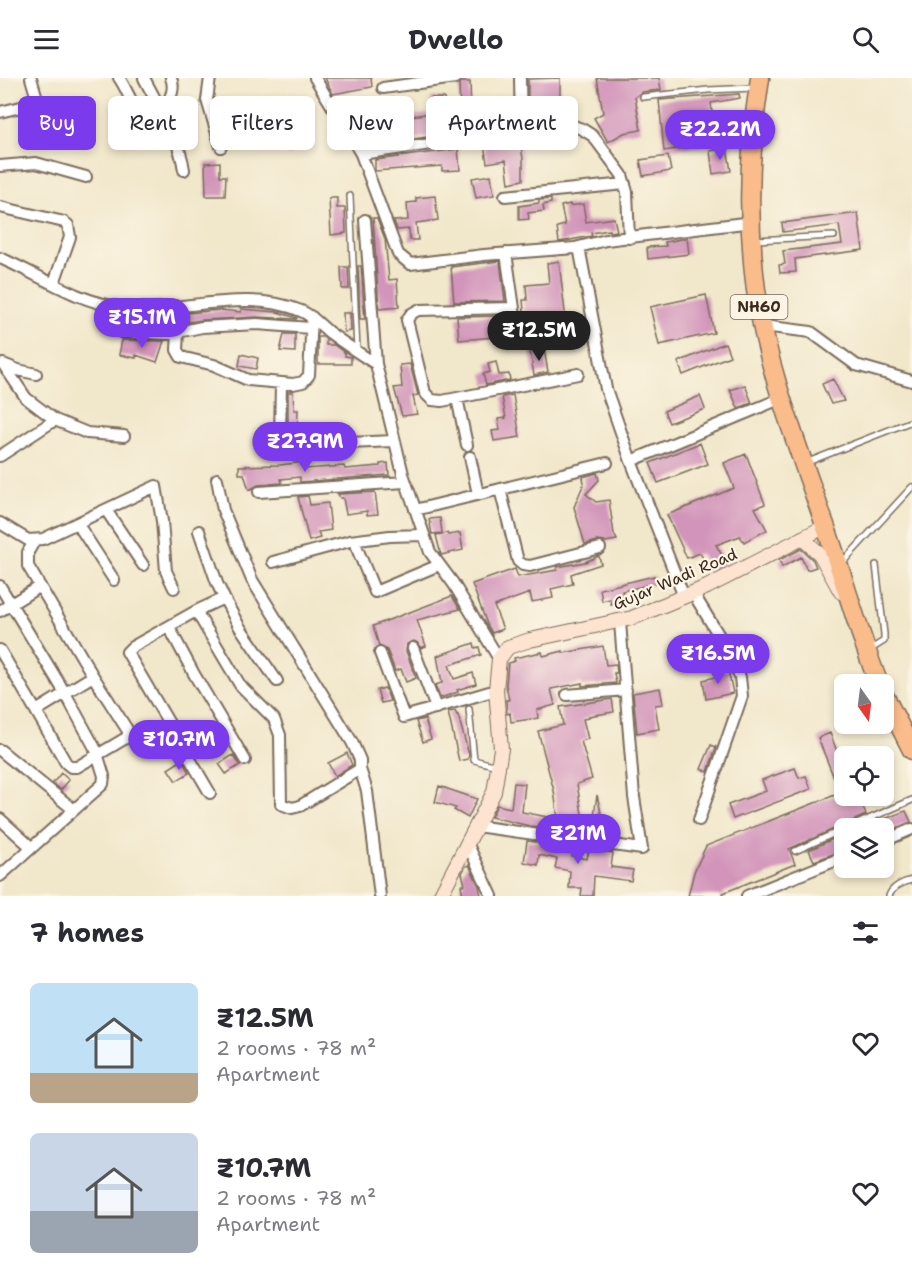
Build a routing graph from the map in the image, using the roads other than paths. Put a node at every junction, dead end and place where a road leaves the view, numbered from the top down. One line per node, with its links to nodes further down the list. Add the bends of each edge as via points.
1 (32, 78): 17 (street, via 35,100)
2 (119, 78): 11 (street)
3 (144, 78): 12 (street)
4 (171, 78): 13 (street)
5 (210, 78): 16 (street)
6 (315, 78): 21 (street)
7 (455, 78): 10 (street)
8 (520, 78): 14 (street)
9 (760, 83): 15 (lane); 30 (highway, NH60, via 752,142)
10 (382, 88)
11 (130, 96)
12 (154, 96)
13 (172, 96)
14 (520, 96)
15 (643, 97)
16 (210, 110)
17 (0, 112)
18 (578, 128): 25 (street, via 593,136)
19 (426, 145): 21 (street)
20 (178, 150): 23 (street)
21 (362, 154): 34 (street, via 403,260 419,264)
22 (0, 166): 24 (street, via 36,163)
23 (184, 170)
24 (86, 177)
25 (625, 184): 27 (street); 32 (street)
26 (350, 196): 43 (lane)
27 (505, 196)
28 (0, 207): 36 (street, via 68,225 70,237)
29 (365, 220): 45 (street)
30 (752, 231): 31 (lane); 32 (street); 39 (highway, NH60)
31 (834, 236)
32 (629, 238): 33 (street)
33 (579, 247): 34 (street); 59 (street, via 606,389)
34 (506, 254): 37 (street)
35 (0, 258): 36 (street)
36 (54, 283): 38 (street, via 90,301 116,307 262,301 299,310)
37 (514, 308): 42 (street); 50 (street, via 418,310 407,320 425,393 432,400)
38 (311, 322): 41 (street, via 202,327); 43 (street); 49 (street, via 309,375 303,382)
39 (763, 326): 48 (street, via 811,332 856,365); 51 (highway, NH60)
40 (121, 332): 41 (street)
41 (178, 332): 49 (street, via 177,350 181,357 214,364 248,380)
42 (519, 343)
43 (357, 352): 45 (street)
44 (1, 363): 46 (street); 52 (street, via 26,398)
45 (376, 364): 55 (street)
46 (36, 374)
47 (578, 374): 50 (street)
48 (912, 381)
49 (280, 383): 55 (street, via 282,442)
50 (457, 398): 56 (street)
51 (782, 398): 59 (street); 61 (highway, NH60)
52 (55, 420): 54 (street, via 87,433); 57 (street)
53 (912, 421): 61 (lane)
54 (124, 436)
55 (393, 441): 63 (street)
56 (467, 446)
57 (0, 456)
58 (470, 457): 67 (street)
59 (631, 461): 88 (street)
60 (607, 463): 65 (street)
61 (803, 464): 72 (highway, NH60)
62 (218, 479): 117 (street, via 223,510 248,573 352,742)
63 (405, 482): 66 (street); 69 (street)
64 (912, 487): 83 (lane)
65 (500, 489): 67 (street); 78 (street, via 518,561 523,565)
66 (259, 492)
67 (478, 494): 69 (street)
68 (106, 510): 71 (street); 82 (street); 87 (street, via 156,486 166,571)
69 (415, 510): 74 (street)
70 (0, 523): 76 (street, via 18,536)
71 (77, 523): 76 (street); 84 (street)
72 (826, 526): 75 (street, Gujar Wadi Road); 83 (highway, NH60)
73 (199, 531): 89 (street)
74 (424, 535): 77 (street); 80 (street)
75 (802, 538): 88 (street, Gujar Wadi Road); 94 (street, via 820,554)
76 (35, 540): 86 (street, via 27,561)
77 (354, 541): 79 (street); 80 (street, via 375,592)
78 (600, 548)
79 (273, 562)
80 (439, 565): 100 (street)
81 (876, 565): 98 (lane, via 884,641)
82 (143, 566)
83 (839, 567): 94 (highway, NH60)
84 (114, 580)
85 (0, 586): 90 (street)
86 (40, 586): 90 (street); 102 (street)
87 (174, 588)
88 (688, 595): 93 (street, Gujar Wadi Road); 123 (street, via 732,657 742,696)
89 (224, 598): 92 (street); 103 (street)
90 (11, 604): 91 (street); 106 (street)
91 (0, 610)
92 (196, 612): 95 (street); 117 (street, via 240,685 274,718 280,735 281,804 300,806)
93 (620, 622): 100 (street, Gujar Wadi Road, via 507,647); 105 (street)
94 (858, 626): 98 (highway, NH60)
95 (169, 627): 115 (street); 118 (street, via 128,649 128,654)
96 (413, 648): 108 (street)
97 (0, 650): 110 (street)
98 (867, 651): 101 (highway, NH60)
99 (380, 653): 108 (street, via 404,717)
100 (499, 659): 104 (street)
101 (875, 674)
102 (93, 676): 106 (street); 114 (street, via 128,731 128,735)
103 (277, 681)
104 (496, 690): 108 (street); 116 (street, via 501,749)
105 (626, 690): 107 (street); 124 (street, via 642,849)
106 (65, 693): 110 (street); 114 (street)
107 (567, 695)
108 (436, 708)
109 (469, 709): 116 (lane, via 474,760)
110 (36, 711): 114 (street, via 71,767)
111 (894, 714): 113 (highway)
112 (0, 750): 120 (street)
113 (912, 750)
114 (97, 755): 120 (street, via 103,784)
115 (245, 760)
116 (498, 766): 124 (street, via 494,792)
117 (360, 770): 134 (street, via 367,792)
118 (210, 793)
119 (912, 800): 121 (lane)
120 (73, 809): 129 (street)
121 (871, 818)
122 (0, 819): 129 (street)
123 (699, 820)
124 (476, 826): 128 (street)
125 (912, 829): 127 (street)
126 (834, 834): 130 (lane)
127 (894, 837)
128 (467, 843): 135 (street); 136 (street)
129 (32, 847): 132 (street)
130 (795, 851)
131 (834, 861): 137 (street)
132 (0, 876)
133 (912, 880): 138 (lane, via 890,891)
134 (380, 896)
135 (440, 896)
136 (492, 896)
137 (747, 896)
138 (889, 896)

